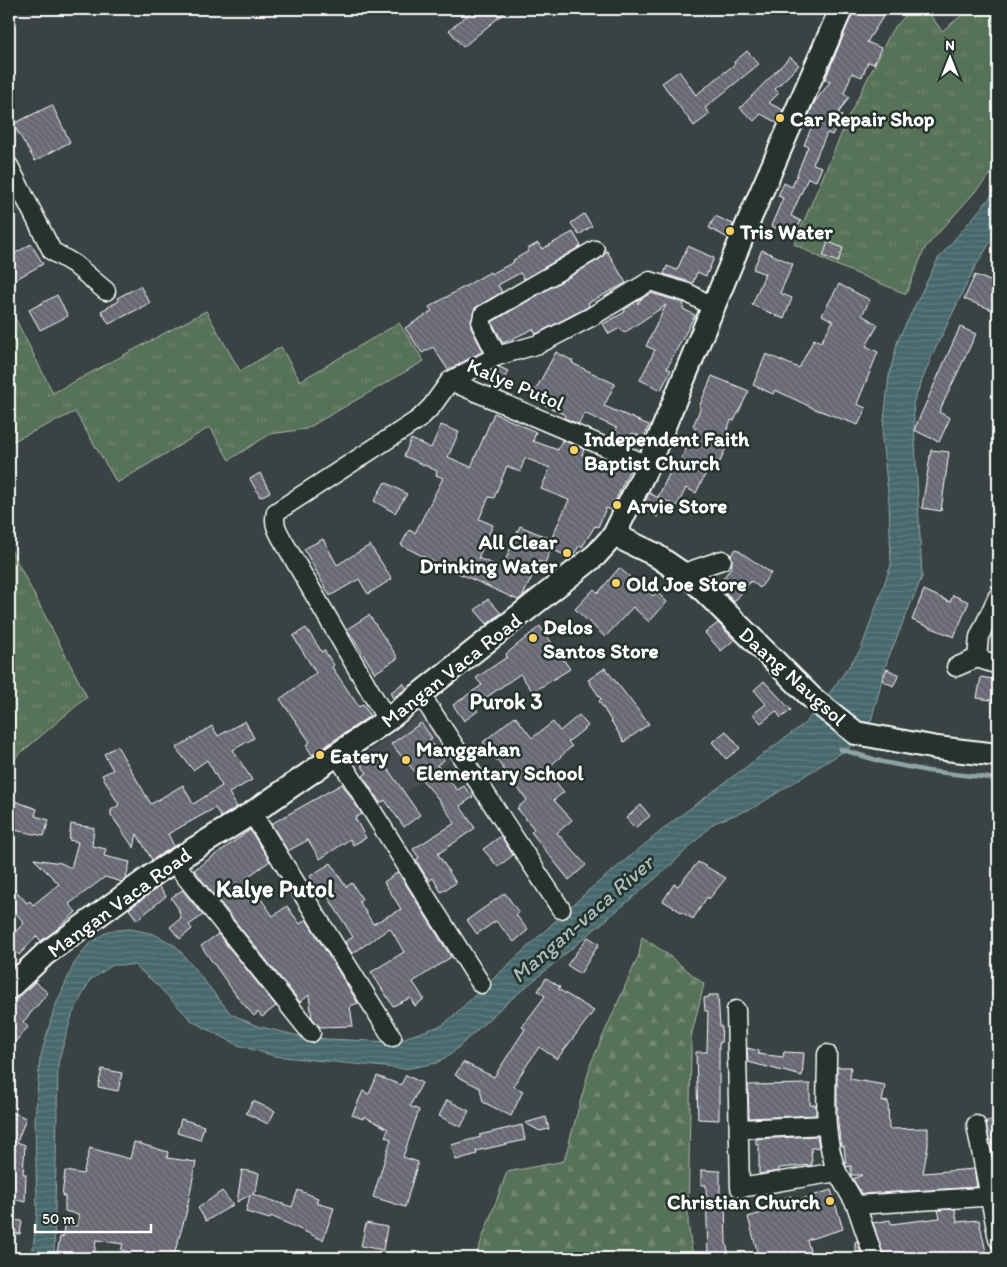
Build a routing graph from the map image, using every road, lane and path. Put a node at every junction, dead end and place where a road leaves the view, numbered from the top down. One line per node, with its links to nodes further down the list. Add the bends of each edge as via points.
1 (841, 9): 5 (main road, Mangan Vaca Road, via 762,188)
2 (9, 166): 4 (street, via 52,251 74,264)
3 (595, 250): 6 (street, via 483,315 480,324)
4 (106, 291)
5 (715, 308): 6 (street, Kalye Putol, via 688,294 650,281 539,344); 8 (main road, Mangan Vaca Road)
6 (497, 356): 7 (street, Kalye Putol)
7 (450, 381): 8 (street, Kalye Putol); 17 (street, via 419,419 276,512 275,516 276,530)
8 (648, 465): 9 (main road, Mangan Vaca Road)
9 (614, 535): 11 (main road, Daang Naugsol, via 654,554); 16 (main road, Mangan Vaca Road, via 589,561)
10 (722, 560): 11 (street)
11 (684, 574): 19 (main road, Daang Naugsol, via 813,699 856,733)
12 (998, 596): 13 (street, via 979,637)
13 (977, 658): 14 (street); 15 (street)
14 (998, 665)
15 (956, 667)
16 (420, 694): 17 (main road, Mangan Vaca Road); 22 (street)
17 (387, 720): 18 (main road, Mangan Vaca Road)
18 (337, 755): 20 (main road, Mangan Vaca Road); 23 (street)
19 (998, 755)
20 (252, 813): 21 (main road, Mangan Vaca Road); 27 (street)
21 (173, 861): 24 (main road, Mangan Vaca Road, via 45,954); 26 (street)
22 (561, 909)
23 (480, 984)
24 (9, 988)
25 (736, 1010): 31 (street)
26 (311, 1033)
27 (392, 1038)
28 (827, 1054): 30 (street)
29 (976, 1124): 33 (street)
30 (826, 1125): 31 (street); 32 (street, via 830,1156)
31 (740, 1129): 32 (street, via 740,1188)
32 (837, 1172): 34 (street)
33 (993, 1197): 34 (street); 35 (street)
34 (856, 1205): 36 (street)
35 (998, 1239)
36 (874, 1258)

